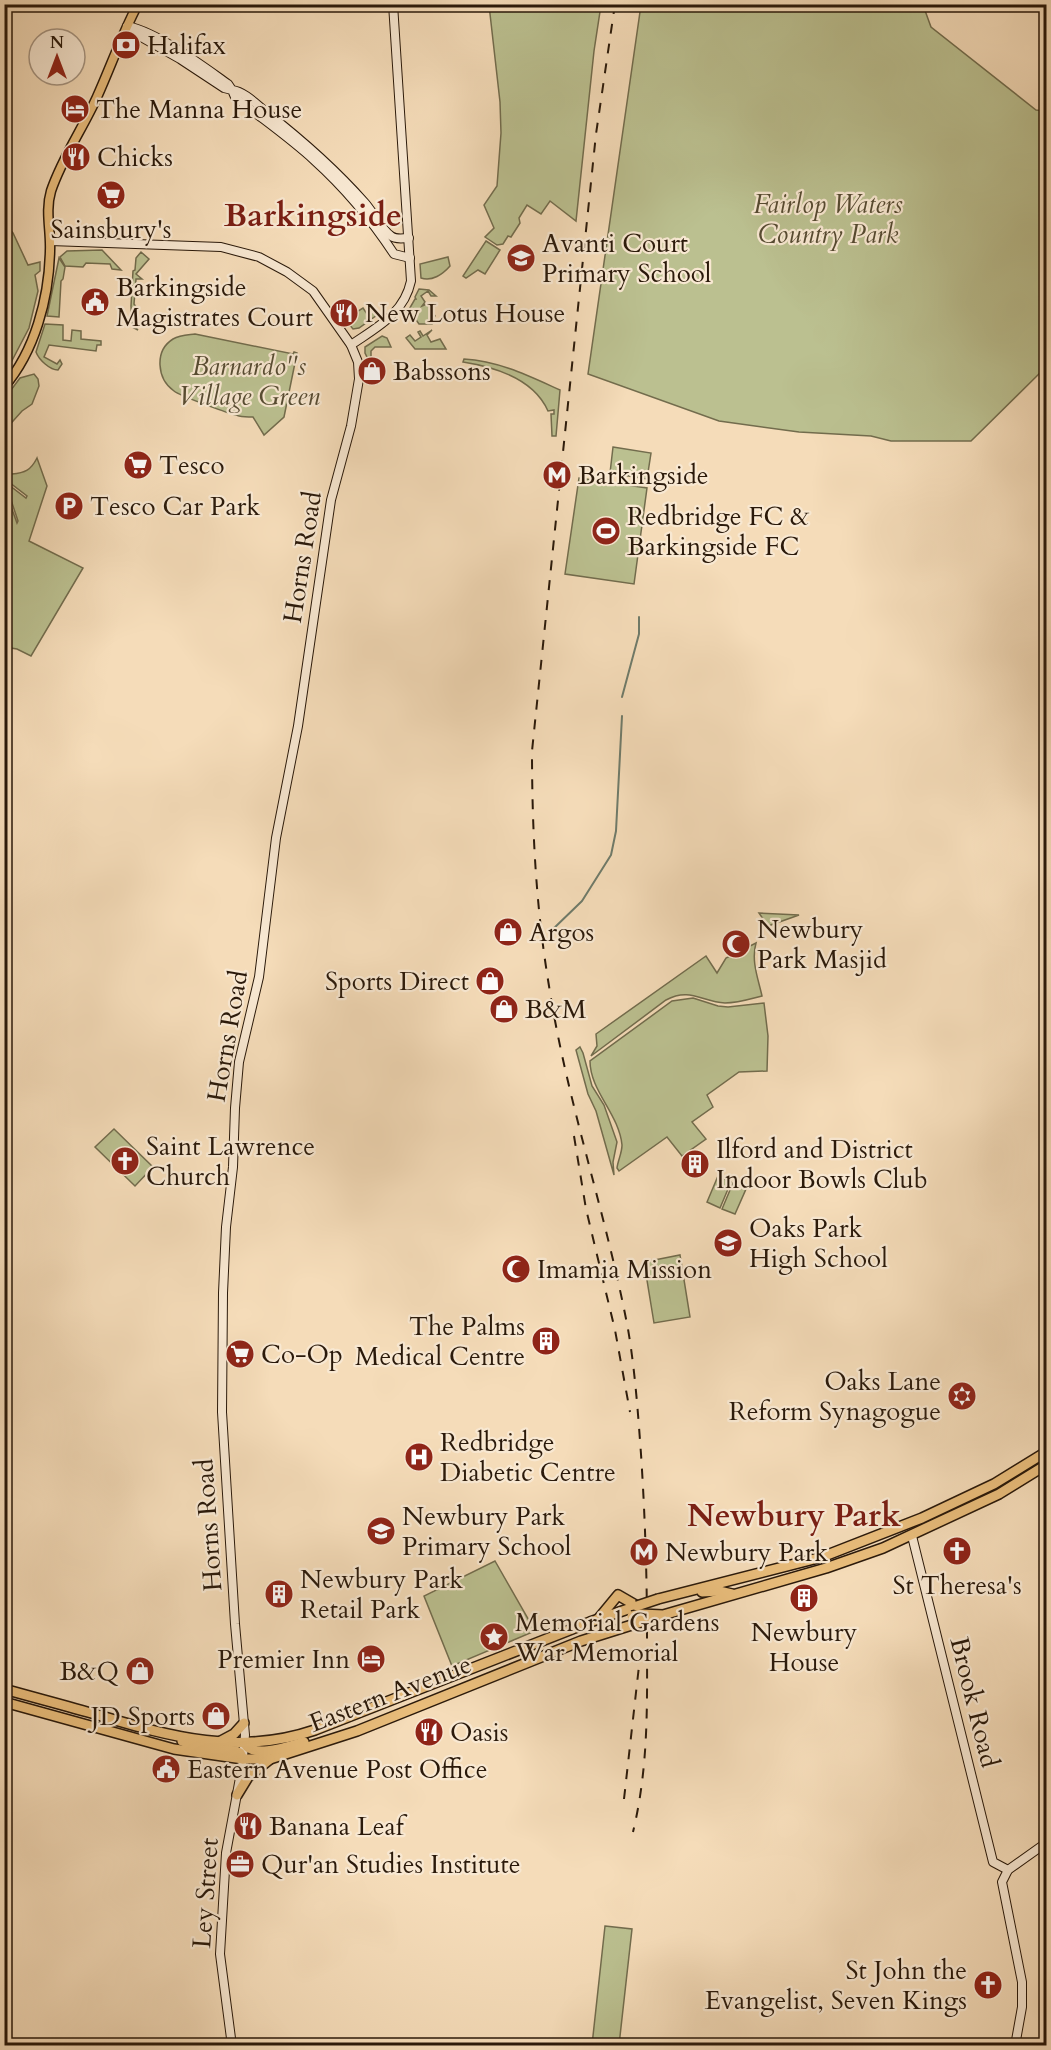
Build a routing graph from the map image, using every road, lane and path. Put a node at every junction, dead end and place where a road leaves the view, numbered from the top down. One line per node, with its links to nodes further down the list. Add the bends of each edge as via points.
1 (138, 4): 3 (main road)
2 (393, 4): 5 (street)
3 (127, 26): 4 (street); 6 (main road, via 51,192)
4 (232, 90): 5 (street, via 239,91 318,154 368,206 389,236); 7 (street, via 235,97 313,159 346,192 394,254)
5 (409, 238): 7 (street)
6 (50, 241): 8 (street, via 195,245 247,252 279,266 312,291); 9 (main road, via 38,322 21,365)
7 (410, 258): 8 (street, via 411,281 403,304)
8 (351, 345): 22 (street, Horns Road, via 359,379 357,399 331,500 298,726 276,838 259,976 239,1062 235,1108 224,1282 222,1412)
9 (4, 387)
10 (1047, 1452): 13 (highway, Eastern Avenue, via 994,1484 894,1529 822,1557)
11 (1047, 1465): 12 (highway, Eastern Avenue, via 999,1494)
12 (912, 1536): 14 (highway, Eastern Avenue, via 826,1568); 31 (street, Brook Road, via 993,1863)
13 (702, 1590): 14 (highway); 15 (highway, Eastern Avenue, bridge); 16 (highway)
14 (732, 1594): 16 (highway, Eastern Avenue)
15 (637, 1606): 17 (highway, Eastern Avenue); 18 (highway, via 618,1595)
16 (696, 1606): 19 (highway, Eastern Avenue, bridge)
17 (622, 1611): 18 (highway, Eastern Avenue); 19 (highway)
18 (599, 1619): 26 (highway, Eastern Avenue, via 315,1730 282,1740)
19 (633, 1620): 24 (highway, Eastern Avenue)
20 (4, 1689): 23 (highway, Eastern Avenue)
21 (4, 1702): 27 (highway, Eastern Avenue, via 174,1749)
22 (244, 1723): 25 (highway); 26 (street, Horns Road)
23 (174, 1736): 25 (highway, Eastern Avenue); 27 (highway, via 191,1745 236,1751)
24 (330, 1740): 26 (highway, via 256,1751); 28 (highway, Eastern Avenue)
25 (219, 1742): 26 (highway, Eastern Avenue)
26 (245, 1744): 27 (street, Ley Street)
27 (243, 1759): 28 (highway, Eastern Avenue); 29 (street, Ley Street)
28 (270, 1759): 29 (highway, via 248,1777)
29 (237, 1795): 32 (street, Ley Street, via 226,1853 220,1954)
30 (1047, 1843): 31 (street)
31 (1008, 1870): 33 (street, via 1002,1882 1022,1991)
32 (232, 2046)
33 (1016, 2046)

